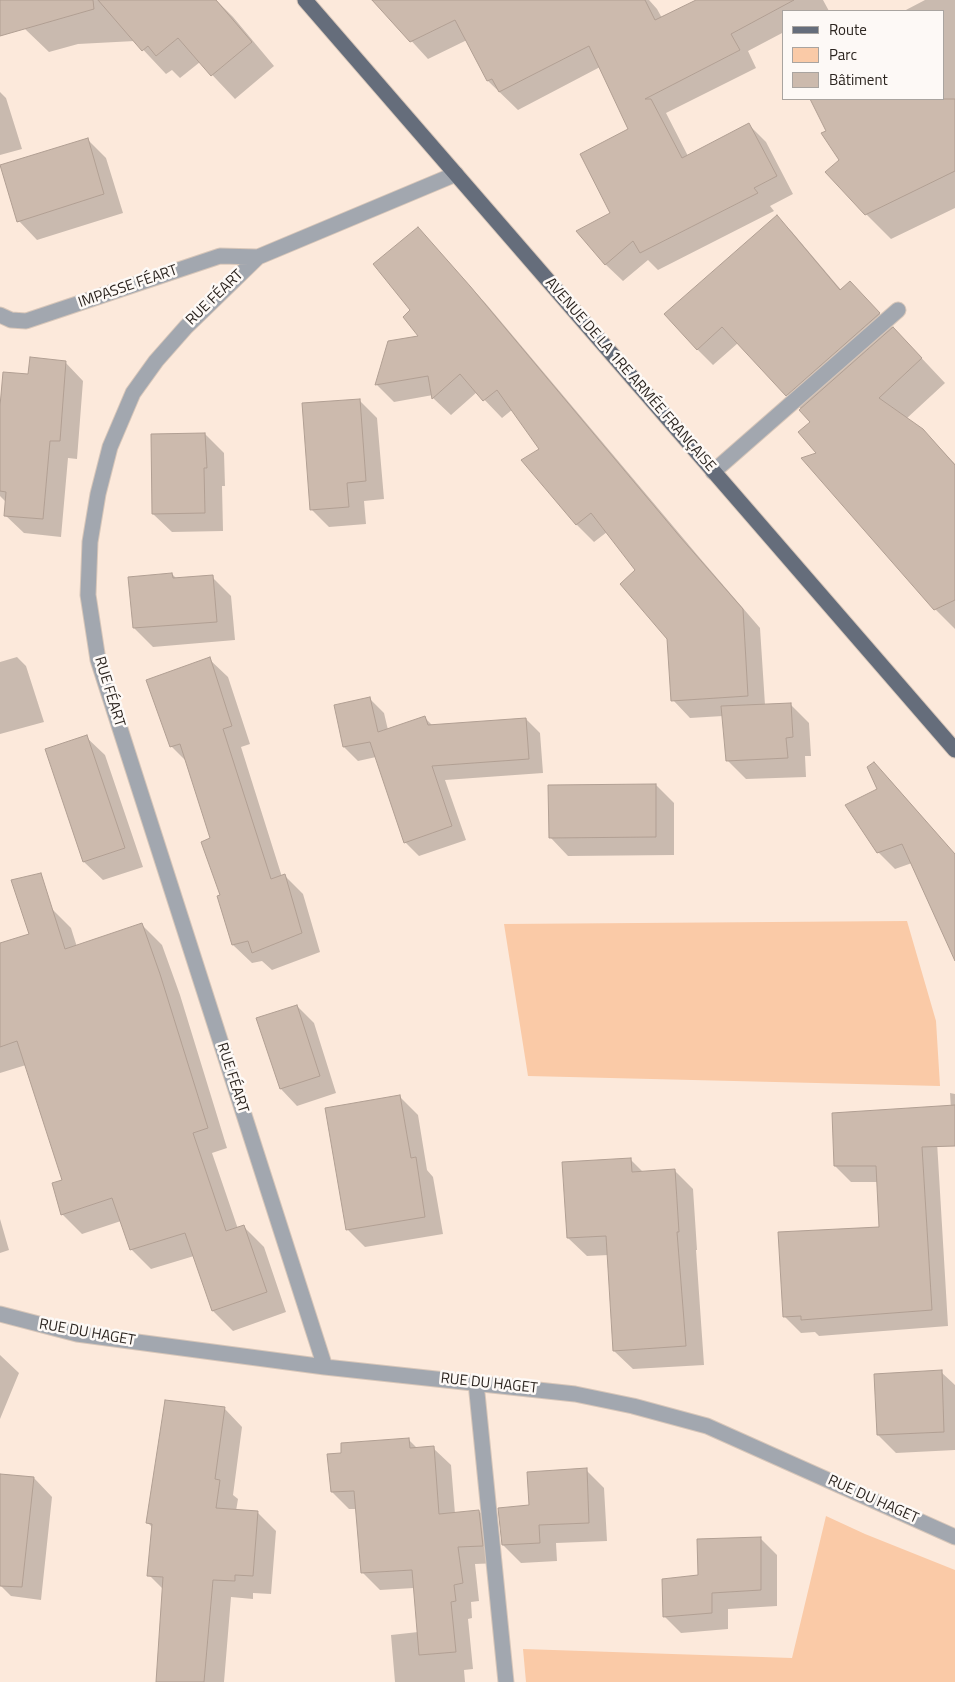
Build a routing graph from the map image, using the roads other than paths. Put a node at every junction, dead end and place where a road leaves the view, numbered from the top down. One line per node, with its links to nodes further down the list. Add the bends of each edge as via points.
1 (305, 0): 2 (main road, AVENUE DE LA 1RE ARMÉE FRANÇAISE)
2 (456, 174): 3 (street, RUE FÉART); 6 (main road, AVENUE DE LA 1RE ARMÉE FRANÇAISE)
3 (258, 257): 5 (street, IMPASSE FÉART, via 220,256 26,321); 9 (street, RUE FÉART, via 186,327 133,393 110,447 98,494 90,542 88,595 98,660)
4 (898, 310): 6 (street)
5 (0, 315)
6 (714, 472): 7 (main road, AVENUE DE LA 1RE ARMÉE FRANÇAISE)
7 (955, 750)
8 (0, 1314): 9 (street, RUE DU HAGET, via 76,1334)
9 (325, 1367): 10 (street, RUE DU HAGET)
10 (476, 1383): 11 (street, RUE DU HAGET, via 575,1394 706,1426); 12 (street)
11 (955, 1537)
12 (506, 1682)

